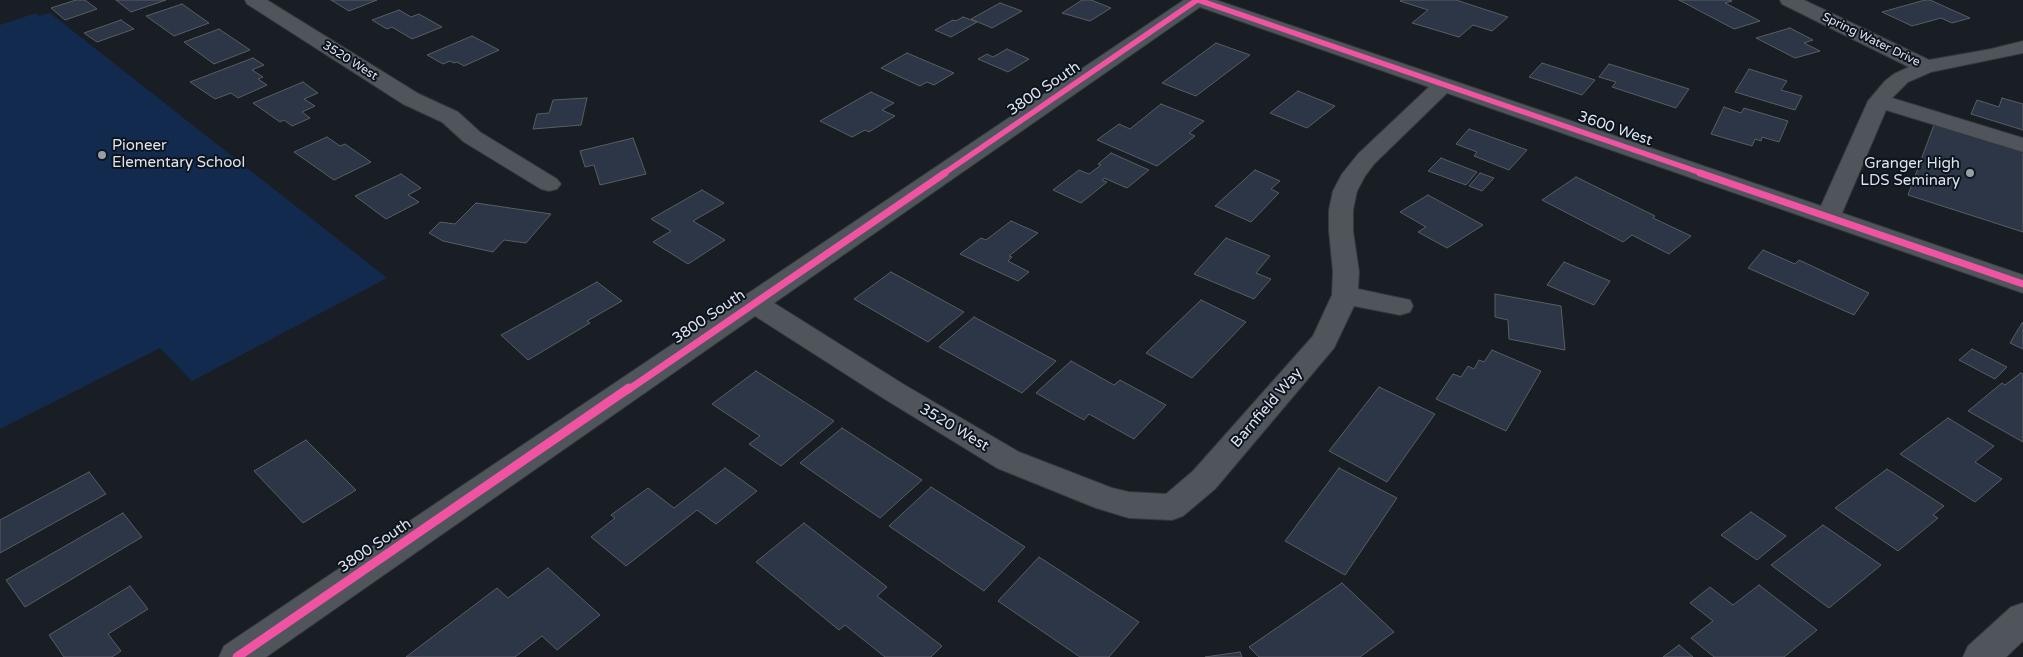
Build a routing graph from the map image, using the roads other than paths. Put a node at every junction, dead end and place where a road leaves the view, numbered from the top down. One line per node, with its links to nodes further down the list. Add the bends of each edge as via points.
1 (254, 0): 9 (street, 3520 West, via 411,99 450,117 472,137)
2 (1198, 0): 6 (street, 3600 West); 13 (street, 3800 South)
3 (1790, 0): 5 (street, Spring Water Drive)
4 (2023, 47): 5 (street)
5 (1926, 67): 7 (street, via 1901,78 1884,92)
6 (1444, 84): 10 (street, 3600 West); 12 (street, Barnfield Way, via 1366,159 1345,191 1341,210 1346,272)
7 (1879, 101): 8 (street); 10 (street)
8 (2023, 145)
9 (549, 184)
10 (1828, 216): 11 (street, 3600 West)
11 (2023, 284)
12 (1344, 295): 14 (street); 15 (street, Barnfield Way, via 1332,325 1313,356 1204,480)
13 (754, 303): 15 (street, 3520 West, via 1008,460 1107,499); 17 (street, 3800 South)
14 (1400, 306)
15 (1172, 508)
16 (2023, 618): 18 (street)
17 (237, 657)
18 (1981, 657)

